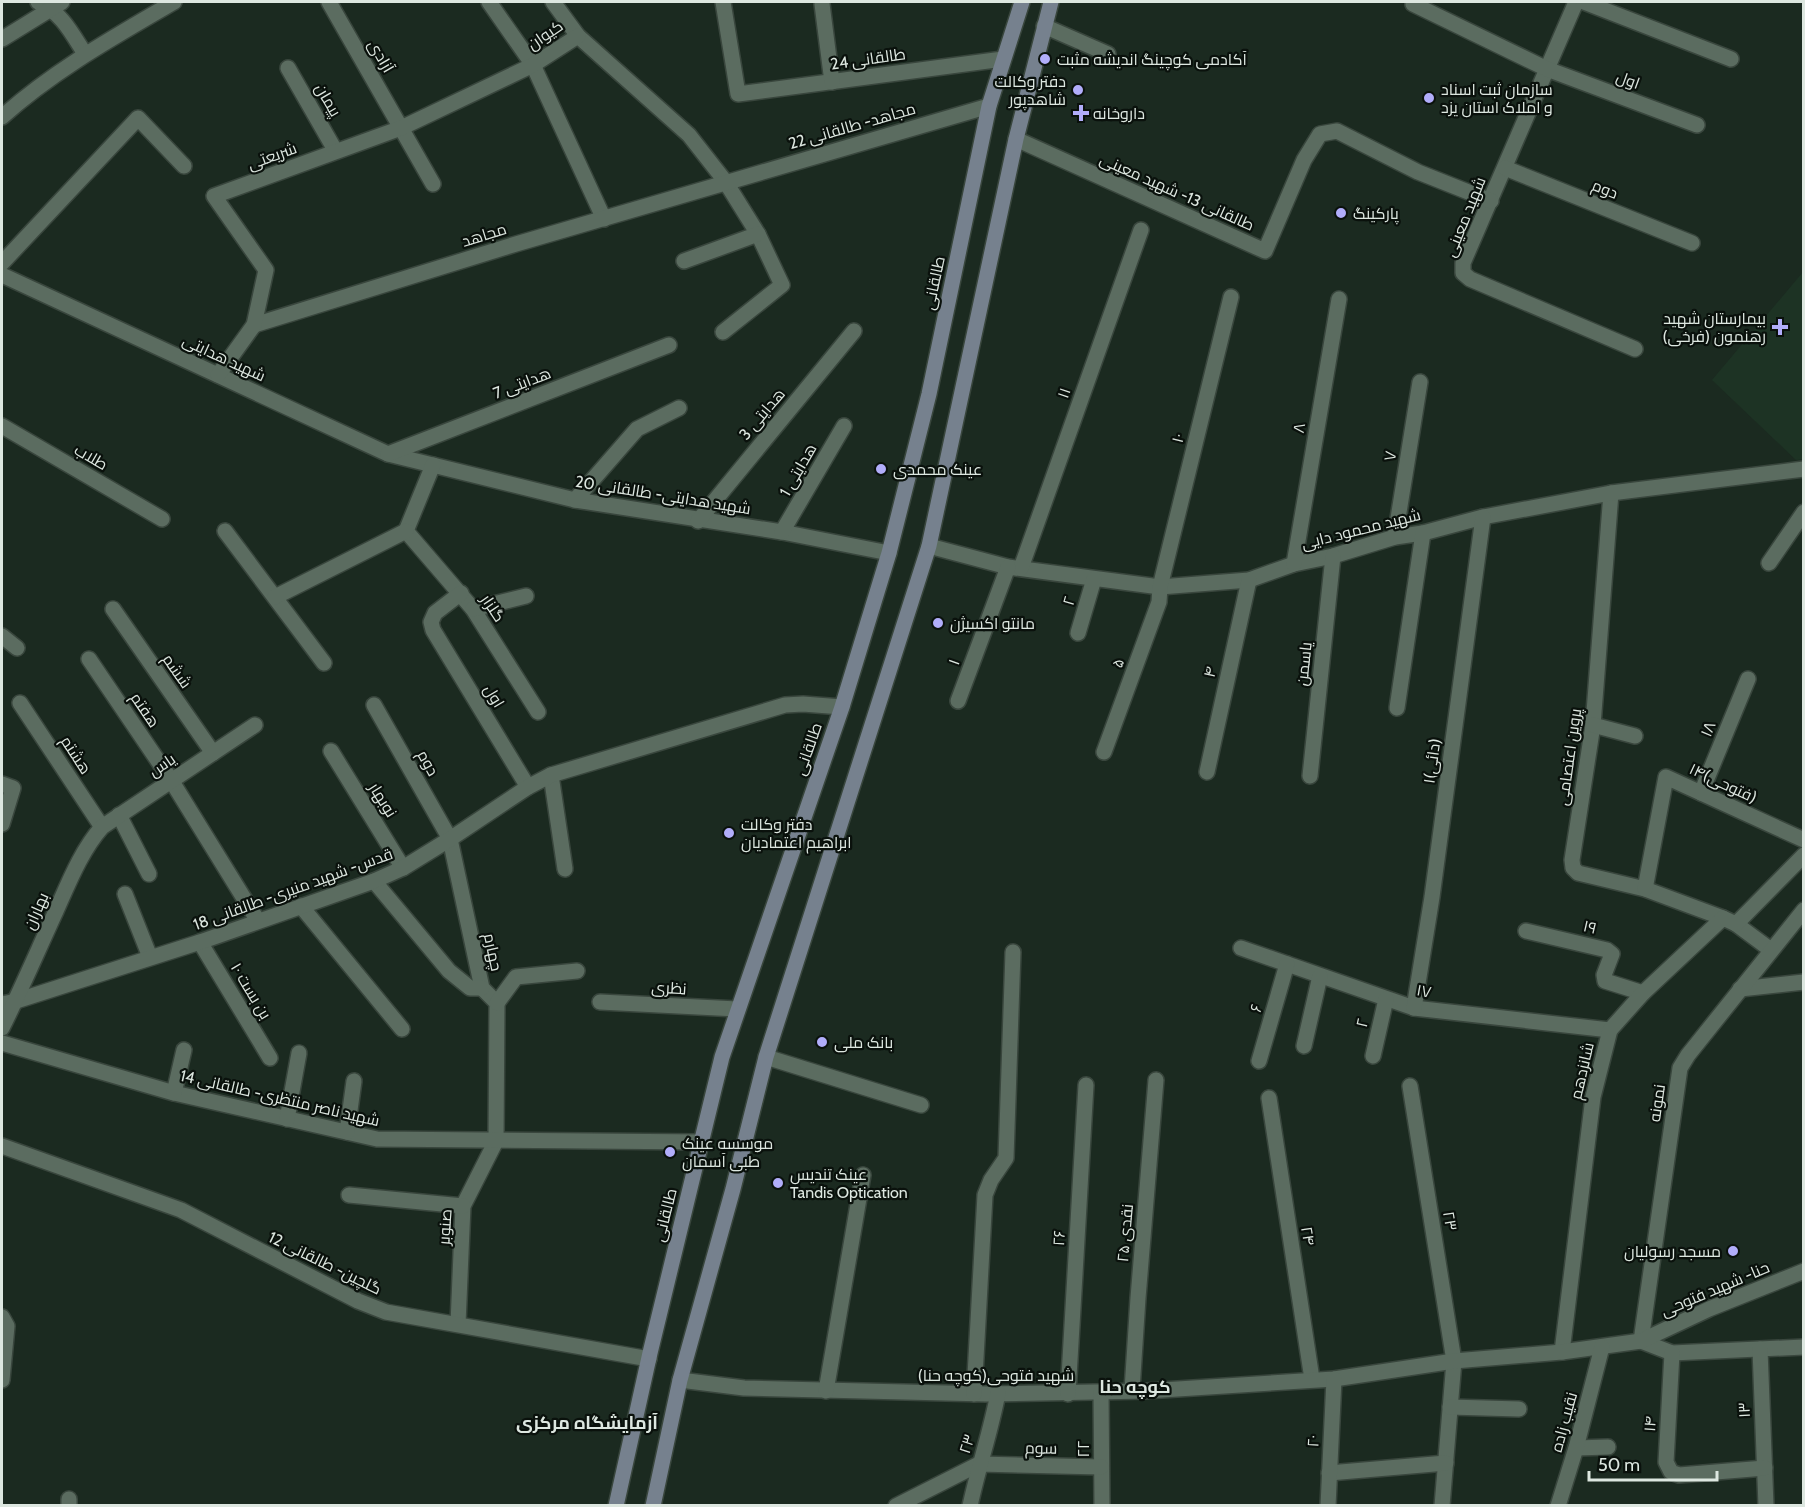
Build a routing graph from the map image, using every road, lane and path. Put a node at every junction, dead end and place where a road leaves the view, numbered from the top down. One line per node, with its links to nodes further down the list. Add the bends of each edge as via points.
1 (174, 2): 16 (street)
2 (329, 2): 27 (street, آزادی)
3 (489, 2): 20 (street, کیوان)
4 (553, 2): 14 (street, کیوان)
5 (723, 2): 23 (street, طالقانی 24, via 738,94)
6 (1022, 2): 18 (main road, طالقانی)
7 (1051, 2): 13 (main road)
8 (1576, 2): 22 (street, شهید معینی)
9 (1584, 2): 19 (street)
10 (822, 4): 23 (street)
11 (1413, 4): 22 (street, اول)
12 (53, 7): 15 (street); 16 (street)
13 (1044, 26): 17 (street); 28 (main road)
14 (578, 36): 20 (street, کیوان); 32 (street, via 689,135)
15 (2, 39)
16 (82, 50): 25 (street)
17 (1108, 54)
18 (1003, 59): 23 (street, طالقانی 24); 24 (main road, طالقانی)
19 (1731, 59)
20 (533, 65): 27 (street, شریعتی); 35 (street)
21 (288, 68): 29 (street, پیمان)
22 (1547, 69): 26 (street, اول); 31 (street, شهید معینی)
23 (832, 82)
24 (989, 106): 32 (street, مجاهد- طالقانی 22); 69 (main road, طالقانی, via 929,394)
25 (2, 117)
26 (1697, 125)
27 (401, 128): 29 (street, شریعتی); 33 (street, آزادی)
28 (1016, 139): 34 (street, طالقانی 13- شهید معینی, via 1265,251 1304,160 1320,134 1336,131 1418,172); 68 (main road)
29 (335, 150): 44 (street, شریعتی, via 214,196 266,270)
30 (184, 166): 40 (street, via 138,118)
31 (1505, 168): 34 (street, شهید معینی); 38 (street, دوم)
32 (725, 181): 35 (street, مجاهد); 37 (street)
33 (433, 184)
34 (1491, 201): 48 (street, شهید معینی, via 1463,263 1463,273)
35 (603, 219): 44 (street, مجاهد)
36 (1141, 230): 73 (street, ۱۱)
37 (758, 234): 39 (street); 46 (street, via 782,285)
38 (1692, 243)
39 (684, 261)
40 (2, 263)
41 (2, 275): 49 (street, شهید هدایتی)
42 (1231, 297): 76 (street, ۱۰)
43 (1339, 299): 72 (street, ۸)
44 (254, 325): 49 (street, شریعتی)
45 (854, 331): 62 (street, هدایتی 3)
46 (723, 332)
47 (669, 345): 54 (street, هدایتی 7)
48 (1635, 349)
49 (218, 375): 54 (street, شهید هدایتی)
50 (1420, 382): 67 (street, ۷)
51 (679, 408): 58 (street, via 637,429)
52 (2, 426): 61 (street, طلاب)
53 (844, 426): 65 (street, هدایتی 1)
54 (388, 454): 55 (street, شهید هدایتی)
55 (434, 465): 58 (street, شهید هدایتی- طالقانی 20); 64 (street)
56 (1803, 469): 57 (street, شهید محمود دایی)
57 (1611, 493): 60 (street, شهید محمود دایی); 95 (street, پروین اعتصامی)
58 (575, 500): 62 (street, شهید هدایتی- طالقانی 20)
59 (1803, 512): 71 (street)
60 (1483, 517): 66 (street, شهید محمود دایی); 140 (street, ۱(دائی))
61 (162, 519)
62 (698, 521): 65 (street, شهید هدایتی- طالقانی 20)
63 (225, 531): 79 (street)
64 (406, 531): 77 (street, گلزار); 79 (street)
65 (782, 532): 69 (street, شهید هدایتی- طالقانی 20)
66 (1423, 533): 67 (street, شهید محمود دایی); 92 (street)
67 (1395, 537): 70 (street, شهید محمود دایی)
68 (929, 546): 73 (street, شهید محمود دایی); 150 (main road)
69 (889, 554): 91 (main road, طالقانی)
70 (1333, 556): 72 (street, شهید محمود دایی); 102 (street, یاسمن)
71 (1769, 563)
72 (1294, 564): 75 (street, شهید محمود دایی)
73 (1015, 568): 74 (street, شهید محمود دایی); 88 (street, ۱)
74 (1094, 579): 76 (street, شهید محمود دایی); 82 (street, ۲)
75 (1248, 580): 76 (street, شهید محمود دایی); 100 (street, ۴)
76 (1160, 587): 98 (street, ۵, via 1154,618)
77 (461, 593): 81 (street, گلزار); 105 (street, اول, via 435,613 433,630)
78 (526, 596): 81 (street)
79 (275, 597): 86 (street)
80 (113, 609): 99 (street, ششم)
81 (473, 609): 93 (street, گلزار)
82 (1078, 633)
83 (2, 636): 84 (street)
84 (17, 648)
85 (89, 659): 103 (street, هفتم)
86 (324, 663)
87 (1748, 679): 106 (street, ۱۸)
88 (958, 701)
89 (20, 704): 109 (street, هشتم)
90 (374, 705): 110 (street, دوم)
91 (842, 707): 101 (street, قدس- شهید منیری- طالقانی 18, via 785,705); 141 (main road, طالقانی)
92 (1397, 708)
93 (538, 712)
94 (255, 725): 99 (street, یاس)
95 (1593, 725): 96 (street); 117 (street, پروین اعتصامی, via 1573,868 1578,873)
96 (1635, 736)
97 (331, 751): 113 (street, نوبهار)
98 (1104, 752)
99 (213, 753): 103 (street, یاس)
100 (1207, 772)
101 (551, 775): 105 (street, قدس- شهید منیری- طالقانی 18); 114 (street)
102 (1310, 776)
103 (171, 780): 107 (street, یاس); 121 (street, هفتم)
104 (7, 786): 108 (street)
105 (528, 787): 110 (street, قدس- شهید منیری- طالقانی 18)
106 (1701, 793): 111 (street, ۱۴(فتوحی)); 117 (street, ۱۴(فتوحی), via 1666,777)
107 (119, 815): 109 (street, یاس); 115 (street)
108 (2, 824)
109 (97, 832): 137 (street, بهاران)
110 (450, 839): 113 (street, قدس- شهید منیری- طالقانی 18); 133 (street, چهارم)
111 (1803, 840)
112 (1803, 855): 122 (street, شانزدهم)
113 (404, 867): 116 (street, قدس- شهید منیری- طالقانی 18)
114 (565, 870)
115 (149, 874)
116 (374, 881): 119 (street, قدس- شهید منیری- طالقانی 18); 133 (street, via 449,971 470,988)
117 (1645, 889): 122 (street, پروین اعتصامی)
118 (125, 894): 128 (street)
119 (301, 906): 121 (street, قدس- شهید منیری- طالقانی 18); 143 (street)
120 (1803, 910): 126 (street, نمونه)
121 (258, 921): 124 (street, قدس- شهید منیری- طالقانی 18)
122 (1730, 921): 126 (street, پروین اعتصامی); 135 (street, شانزدهم)
123 (1526, 931): 135 (street, ۱۹, via 1607,950 1612,954 1605,981)
124 (200, 942): 128 (street, قدس- شهید منیری- طالقانی 18); 151 (street, بن بست ۱۰)
125 (1241, 948): 129 (street, ۱۷)
126 (1771, 950): 134 (street, نمونه)
127 (1013, 952): 187 (street, via 1006,1158 986,1195)
128 (150, 957): 137 (street, قدس- شهید منیری- طالقانی 18)
129 (1287, 964): 131 (street, ۱۷); 152 (street, ۶)
130 (577, 971): 139 (street, via 516,977)
131 (1320, 976): 136 (street, ۱۷); 146 (street)
132 (1803, 982): 134 (street)
133 (482, 988): 139 (street, چهارم)
134 (1740, 989): 171 (street, نمونه, via 1680,1068)
135 (1643, 993): 144 (street, شانزدهم)
136 (1386, 999): 140 (street, ۱۷); 149 (street, ۲)
137 (9, 1002): 142 (street, بهاران)
138 (600, 1002): 141 (street, نظری)
139 (497, 1003): 162 (street)
140 (1414, 1008): 144 (street, ۱۷)
141 (737, 1009): 163 (main road, طالقانی)
142 (2, 1028)
143 (402, 1029)
144 (1610, 1030): 175 (street, شانزدهم, via 1593,1097)
145 (2, 1043): 157 (street, شهید ناصر منتظری- طالقانی 14)
146 (1304, 1046)
147 (184, 1050): 157 (street)
148 (299, 1053): 160 (street)
149 (1373, 1056)
150 (766, 1057): 159 (street); 182 (main road)
151 (270, 1058)
152 (1259, 1061)
153 (1156, 1080): 183 (street, ۲۵ نقدی)
154 (354, 1081): 161 (street)
155 (1086, 1085): 188 (street, ۲۶)
156 (1410, 1086): 178 (street, ۲۳)
157 (174, 1093): 160 (street, شهید ناصر منتظری- طالقانی 14)
158 (1269, 1098): 179 (street, ۲۴)
159 (921, 1105)
160 (287, 1119): 161 (street, شهید ناصر منتظری- طالقانی 14)
161 (347, 1132): 162 (street, شهید ناصر منتظری- طالقانی 14, via 376,1139)
162 (496, 1141): 163 (street, شهید ناصر منتظری- طالقانی 14); 167 (street, صنوبر)
163 (702, 1142): 177 (main road, طالقانی)
164 (2, 1146): 170 (street, گلچین- طالقانی 12, via 181,1210 386,1312)
165 (863, 1175): 184 (street)
166 (349, 1196): 167 (street)
167 (463, 1206): 170 (street, صنوبر)
168 (1803, 1272): 171 (street, حنا- شهید فتوحی)
169 (2, 1317): 181 (street, via 8,1326)
170 (458, 1324): 177 (street, گلچین- طالقانی 12)
171 (1641, 1341): 172 (street, (کوچه حنا)شهید فتوحی); 176 (street)
172 (1602, 1347): 175 (street, (کوچه حنا)شهید فتوحی); 192 (street, نقیب زاده)
173 (1803, 1347): 174 (street)
174 (1760, 1349): 176 (street); 196 (street, ۱۳)
175 (1562, 1352): 178 (street, (کوچه حنا)شهید فتوحی)
176 (1672, 1353): 196 (street, ۱۴, via 1666,1462 1671,1472 1679,1475)
177 (649, 1359): 198 (main road, طالقانی)
178 (1454, 1361): 180 (street, (کوچه حنا)شهید فتوحی); 189 (street, ۲۳)
179 (1311, 1379): 180 (street, (کوچه حنا)شهید فتوحی); 183 (street, (کوچه حنا)شهید فتوحی)
180 (1334, 1379): 197 (street, ۲۰)
181 (2, 1380)
182 (680, 1380): 184 (street, (کوچه حنا)شهید فتوحی, via 744,1388); 199 (main road)
183 (1132, 1390): 185 (street, (کوچه حنا)شهید فتوحی)
184 (826, 1391): 187 (street, (کوچه حنا)شهید فتوحی)
185 (1101, 1392): 188 (street, (کوچه حنا)شهید فتوحی); 195 (street, ۲۲)
186 (998, 1393): 187 (street, (کوچه حنا)شهید فتوحی); 188 (street, (کوچه حنا)شهید فتوحی); 194 (street, ۲۳)
187 (974, 1394)
188 (1068, 1394)
189 (1450, 1407): 190 (street); 193 (street, ۲۳)
190 (1519, 1409)
191 (1608, 1447): 192 (street)
192 (1576, 1448): 205 (street, نقیب زاده)
193 (1446, 1463): 197 (street); 204 (street, ۲۳)
194 (979, 1464): 195 (street, سوم); 200 (street); 201 (street, ۲۳)
195 (1101, 1467): 202 (street, ۲۲)
196 (1765, 1468): 206 (street, ۱۳)
197 (1329, 1473): 203 (street, ۲۰)
198 (616, 1506)
199 (653, 1506)
200 (896, 1506)
201 (970, 1506)
202 (1102, 1506)
203 (1328, 1506)
204 (1442, 1506)
205 (1558, 1506)
206 (1766, 1506)

